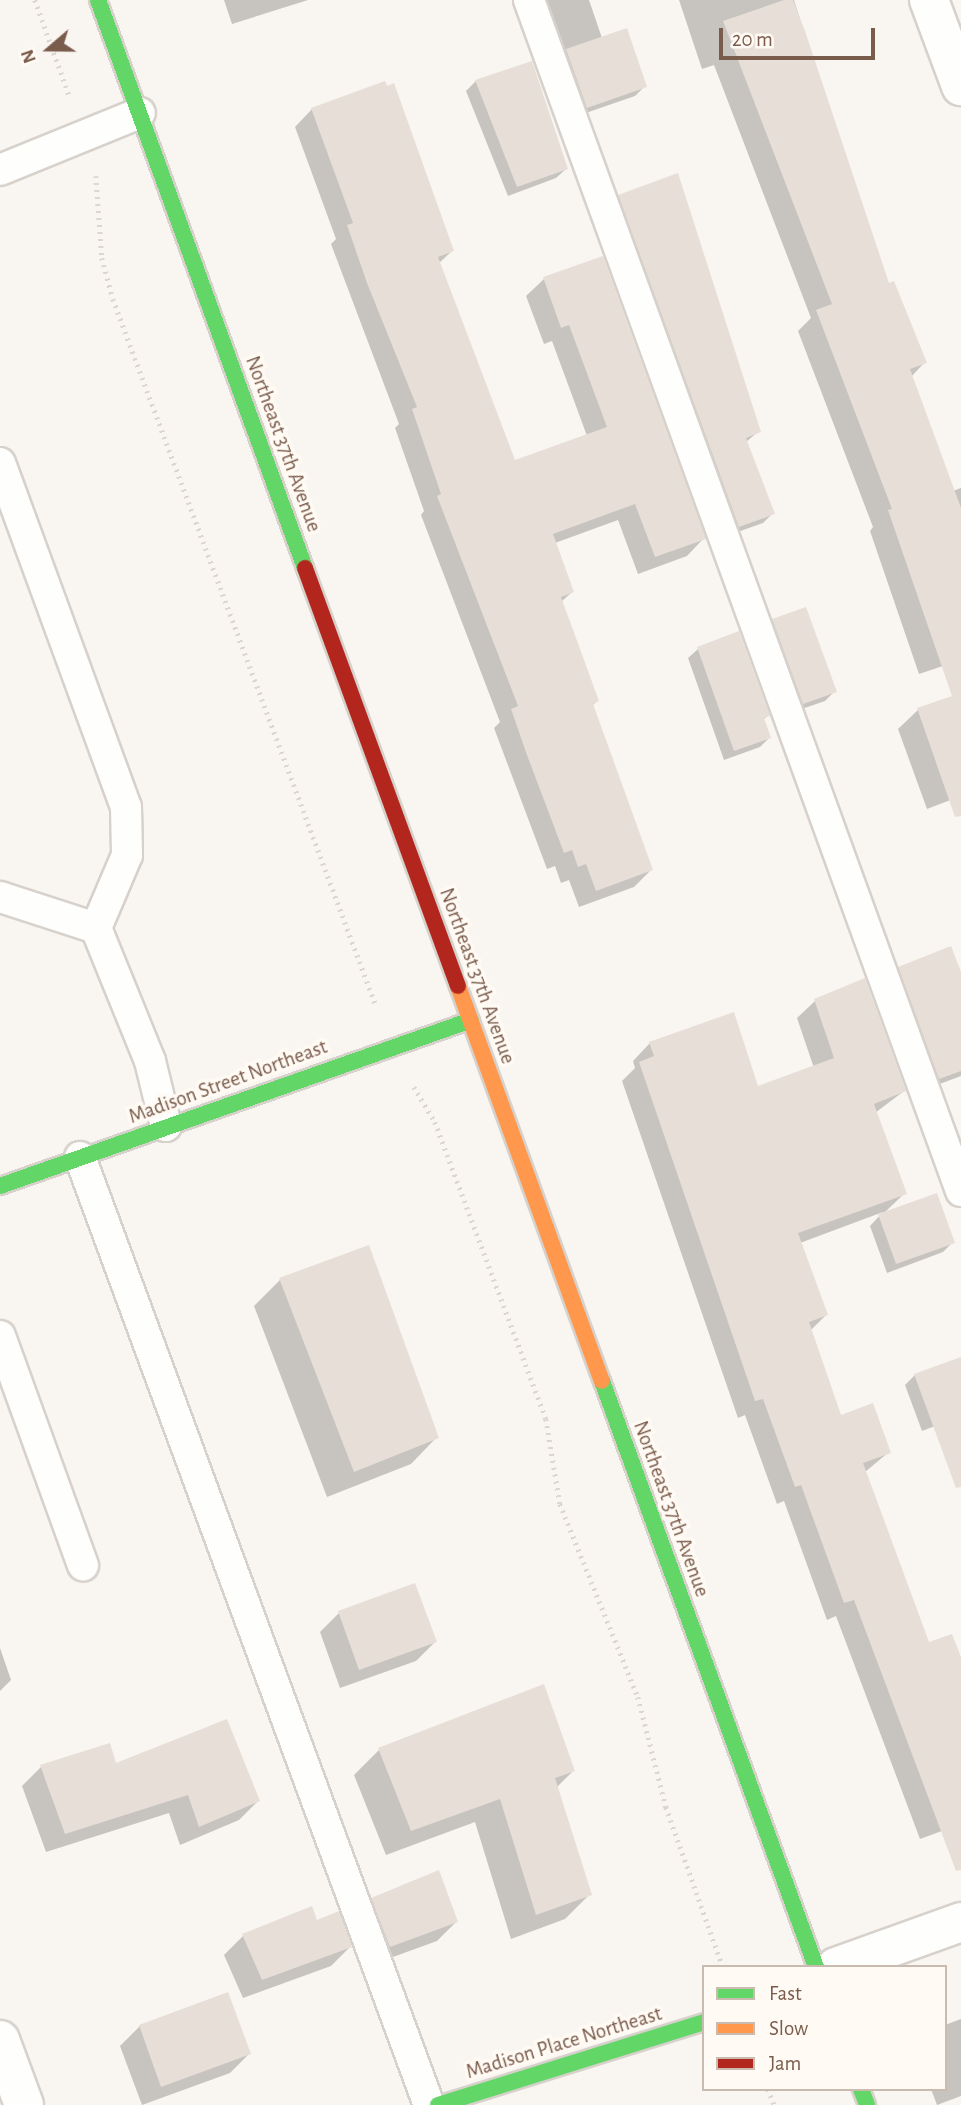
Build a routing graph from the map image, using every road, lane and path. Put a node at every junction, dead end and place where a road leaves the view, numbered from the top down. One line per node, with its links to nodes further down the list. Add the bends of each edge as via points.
1 (35, 0): 7 (path)
2 (98, 0): 6 (street, Northeast 37th Avenue)
3 (529, 0): 18 (lane)
4 (929, 0): 5 (street)
5 (961, 86)
6 (140, 113): 7 (lane); 13 (street, Northeast 37th Avenue)
7 (84, 138): 8 (lane); 12 (path, via 100,186 102,257 113,299)
8 (0, 170)
9 (0, 463): 11 (lane, via 127,807 127,855)
10 (0, 897): 11 (lane)
11 (96, 928): 15 (lane, via 150,1061)
12 (372, 997)
13 (471, 1020): 15 (street, Madison Street Northeast); 23 (street, Northeast 37th Avenue)
14 (416, 1092): 22 (path, via 435,1122 546,1419 560,1504 638,1697 666,1807)
15 (166, 1126): 16 (street, Madison Street Northeast)
16 (80, 1157): 17 (street, Madison Street Northeast); 28 (lane)
17 (0, 1186)
18 (961, 1191)
19 (0, 1336): 20 (lane)
20 (83, 1565)
21 (961, 1922): 24 (street)
22 (722, 1965)
23 (815, 1965)
24 (842, 1965)
25 (702, 2023): 29 (street, Madison Place Northeast)
26 (0, 2040): 27 (street)
27 (24, 2105)
28 (429, 2105)
29 (438, 2105)

